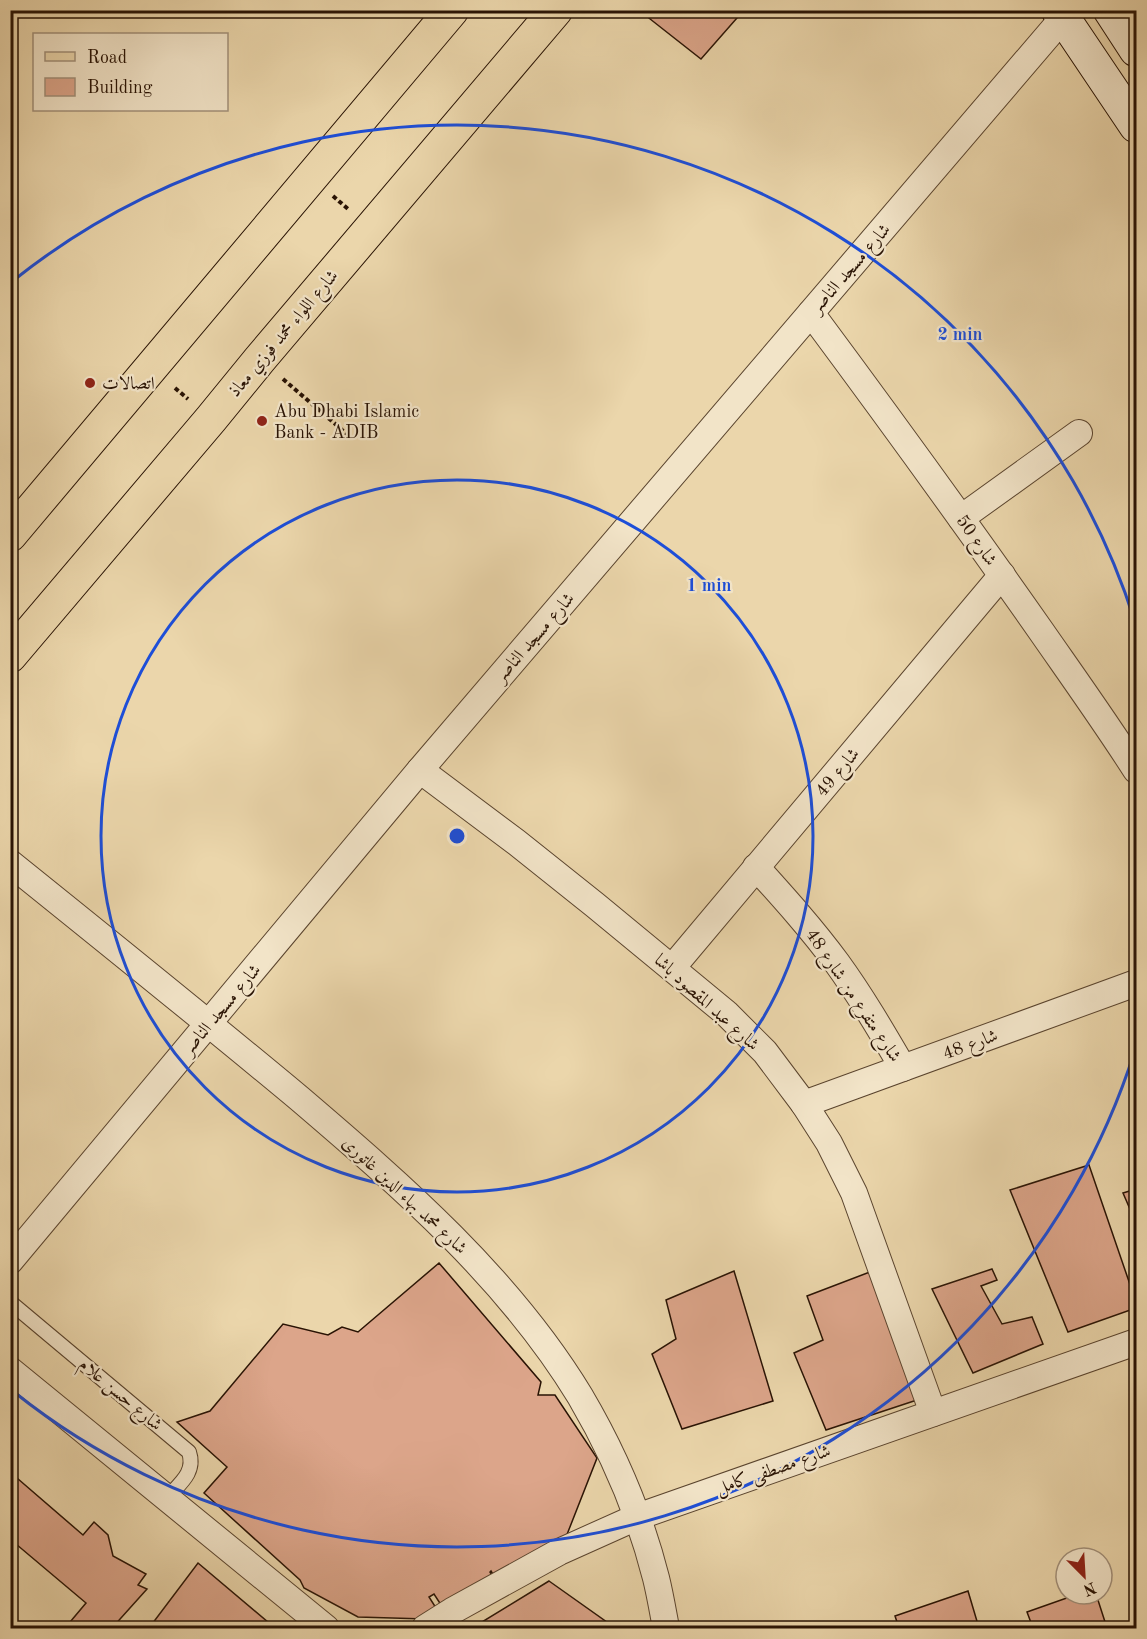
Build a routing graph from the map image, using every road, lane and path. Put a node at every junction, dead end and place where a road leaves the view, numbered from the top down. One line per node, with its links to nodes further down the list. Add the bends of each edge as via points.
1 (452, 10): 7 (main road)
2 (556, 10): 8 (main road, شارع اللواء محمد فوزي معاذ)
3 (1110, 10): 5 (main road)
4 (1061, 14): 6 (main road); 9 (street, شارع مسجد الناصر)
5 (1137, 50)
6 (1137, 126)
7 (311, 178): 8 (path); 11 (main road)
8 (372, 228): 10 (main road, شارع اللواء محمد فوزي معاذ)
9 (811, 313): 15 (street, شارع 50); 19 (street, شارع مسجد الناصر)
10 (260, 359): 12 (main road, شارع اللواء محمد فوزي معاذ); 14 (path)
11 (151, 368): 12 (path); 16 (main road)
12 (211, 419): 18 (main road, شارع اللواء محمد فوزي معاذ)
13 (1079, 433): 15 (street)
14 (348, 435)
15 (961, 518): 17 (street, شارع 50)
16 (10, 535)
17 (1002, 575): 20 (street, شارع 50); 22 (street, شارع 49)
18 (10, 656)
19 (420, 770): 23 (street, شارع عبد المقصود باشا); 25 (street, شارع مسجد الناصر)
20 (1137, 770)
21 (10, 862): 25 (street, شارع محمد بهاء الدين غاتورى)
22 (756, 867): 23 (street, شارع 49); 26 (street, شارع متفرع من شارع 48, via 837,963)
23 (672, 968): 27 (street, شارع عبد المقصود باشا, via 765,1052)
24 (1137, 983): 26 (street, شارع 48)
25 (209, 1023): 28 (street, شارع مسجد الناصر); 34 (street, شارع محمد بهاء الدين غاتورى, via 407,1193 502,1290 544,1341 580,1397 611,1455)
26 (903, 1068): 27 (street, شارع 48)
27 (804, 1104): 32 (street, شارع عبد المقصود باشا, via 854,1193)
28 (10, 1261)
29 (10, 1302): 33 (lane, شارع حسن علام, via 189,1452 192,1459 188,1473)
30 (1137, 1342): 32 (street, شارع مصطفى كامل)
31 (10, 1370): 33 (street)
32 (933, 1413): 34 (street, شارع مصطفى كامل)
33 (167, 1498): 35 (street)
34 (637, 1517): 36 (street, شارع مصطفى كامل, via 559,1552); 37 (street, شارع محمد بهاء الدين غاتورى)
35 (326, 1629)
36 (424, 1629)
37 (666, 1629)

